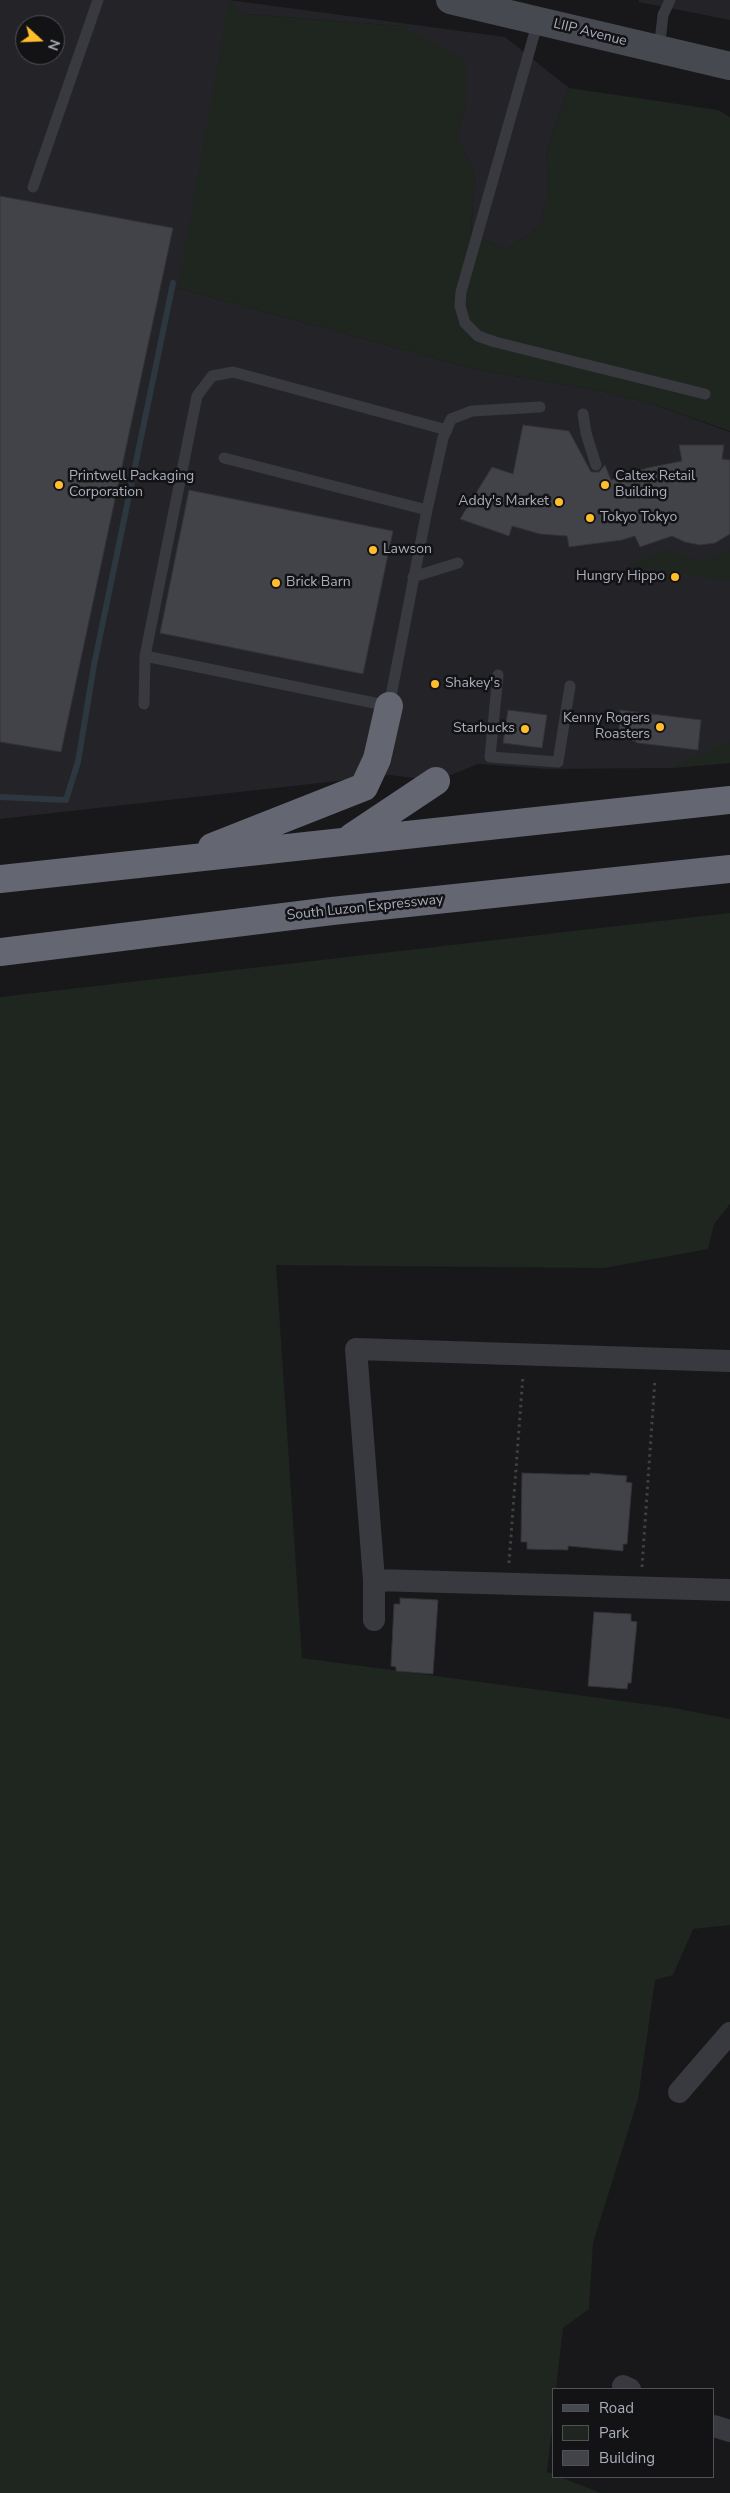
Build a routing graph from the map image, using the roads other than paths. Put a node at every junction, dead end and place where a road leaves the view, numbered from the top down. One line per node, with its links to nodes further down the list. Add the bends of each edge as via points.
1 (98, 0): 7 (lane)
2 (450, 0): 4 (street, LIIP Avenue)
3 (670, 0): 5 (lane, via 663,15)
4 (538, 21): 5 (street, LIIP Avenue); 8 (lane, via 461,292 460,306 465,323 478,336 495,342)
5 (659, 50): 6 (street, LIIP Avenue)
6 (730, 66)
7 (33, 187)
8 (705, 394)
9 (540, 407): 11 (lane, via 472,411 451,419)
10 (583, 414): 13 (lane)
11 (447, 430): 14 (lane); 17 (lane, via 233,372 212,376 197,396)
12 (224, 458): 14 (lane)
13 (596, 465)
14 (427, 510): 16 (lane)
15 (458, 563): 16 (lane)
16 (413, 577): 21 (lane)
17 (145, 656): 20 (lane); 21 (lane)
18 (498, 675): 19 (lane, via 490,757 558,762)
19 (570, 686)
20 (144, 704)
21 (389, 706): 25 (highway, via 377,759 364,787)
22 (436, 781): 24 (highway)
23 (730, 800): 24 (highway)
24 (347, 841): 25 (highway)
25 (177, 861): 27 (highway)
26 (730, 869): 28 (highway, South Luzon Expressway, via 332,911)
27 (0, 879)
28 (0, 952)
29 (730, 1361): 30 (street, via 356,1349)
30 (374, 1580): 31 (street); 32 (street)
31 (730, 1590)
32 (374, 1620)
33 (730, 2034): 34 (street)
34 (679, 2092)
35 (715, 2426): 36 (street)
36 (730, 2431)

